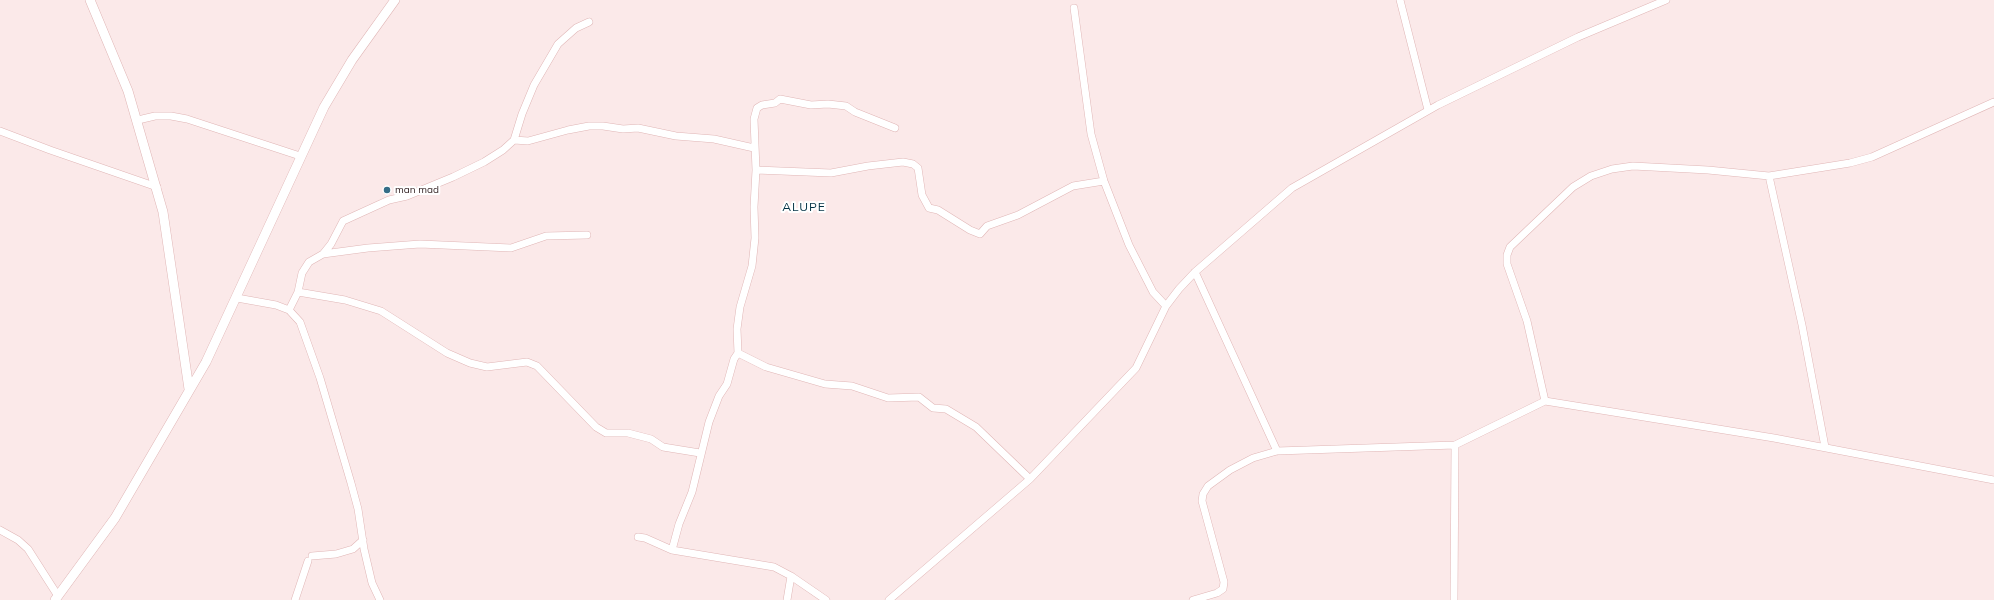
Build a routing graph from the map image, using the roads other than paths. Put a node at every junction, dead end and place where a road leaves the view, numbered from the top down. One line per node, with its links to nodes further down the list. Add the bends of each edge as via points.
1 (90, 0): 9 (street, via 119,66)
2 (395, 0): 14 (street, via 352,60 324,106)
3 (1400, 0): 8 (street)
4 (1666, 0): 8 (street, via 1578,38)
5 (1074, 8): 17 (street, via 1091,134)
6 (589, 22): 12 (street, via 576,28 558,44 534,85)
7 (1994, 102): 16 (street, via 1872,157)
8 (1428, 110): 21 (street, via 1292,188)
9 (138, 120): 14 (street, via 156,116 187,119); 18 (street)
10 (895, 128): 13 (street, via 846,106 811,105 780,99 757,108 754,119)
11 (0, 131): 18 (street)
12 (514, 140): 13 (street, via 528,140 589,126 603,126 638,128 676,136 714,139); 20 (street, via 504,150 478,165 343,221)
13 (754, 148): 15 (street)
14 (300, 156): 23 (street)
15 (756, 170): 17 (street, via 831,173 903,162 913,164 918,168 922,195 929,208 938,210 980,234 987,226 1018,214 1073,186); 26 (street, via 756,238 752,266 740,307 737,329)
16 (1769, 176): 28 (street, via 1633,166 1612,169 1591,176 1573,187 1510,247 1507,264 1527,321); 30 (street, via 1802,325)
17 (1104, 181): 24 (street, via 1129,245 1153,292)
18 (157, 187): 27 (street, via 168,235)
19 (587, 235): 20 (street, via 546,236 511,248 420,244)
20 (323, 254): 22 (street, via 310,262 302,273)
21 (1195, 272): 24 (street); 31 (street)
22 (298, 292): 25 (street); 32 (street, via 345,300 381,312 447,353 470,363 488,367 527,362 537,366 596,427 606,433 628,433 651,439 663,446)
23 (237, 298): 25 (street); 27 (street, via 206,362)
24 (1166, 306): 33 (street, via 1136,368)
25 (289, 310): 37 (street, via 300,322 320,378 358,509)
26 (738, 353): 32 (street, via 709,422); 33 (street, via 766,367 825,384 852,386 888,398 919,397 933,408 946,409 976,427)
27 (189, 389): 42 (street, via 115,518)
28 (1545, 401): 29 (street); 30 (street)
29 (1455, 445): 31 (street); 49 (street)
30 (1825, 447): 34 (street)
31 (1276, 451): 48 (street, via 1253,458 1230,470 1208,486 1203,494 1202,501 1224,582 1223,589 1217,593)
32 (700, 453): 39 (street, via 692,492)
33 (1030, 479): 47 (street)
34 (1994, 480)
35 (0, 530): 42 (street, via 28,549)
36 (638, 537): 39 (street)
37 (363, 540): 38 (street); 40 (street)
38 (353, 549): 40 (street); 43 (street, via 310,559)
39 (672, 550): 41 (street, via 762,564)
40 (366, 556): 44 (street, via 372,583)
41 (791, 576): 45 (street); 46 (street)
42 (56, 598)
43 (295, 600)
44 (380, 600)
45 (787, 600)
46 (826, 600)
47 (889, 600)
48 (1193, 600)
49 (1454, 600)

